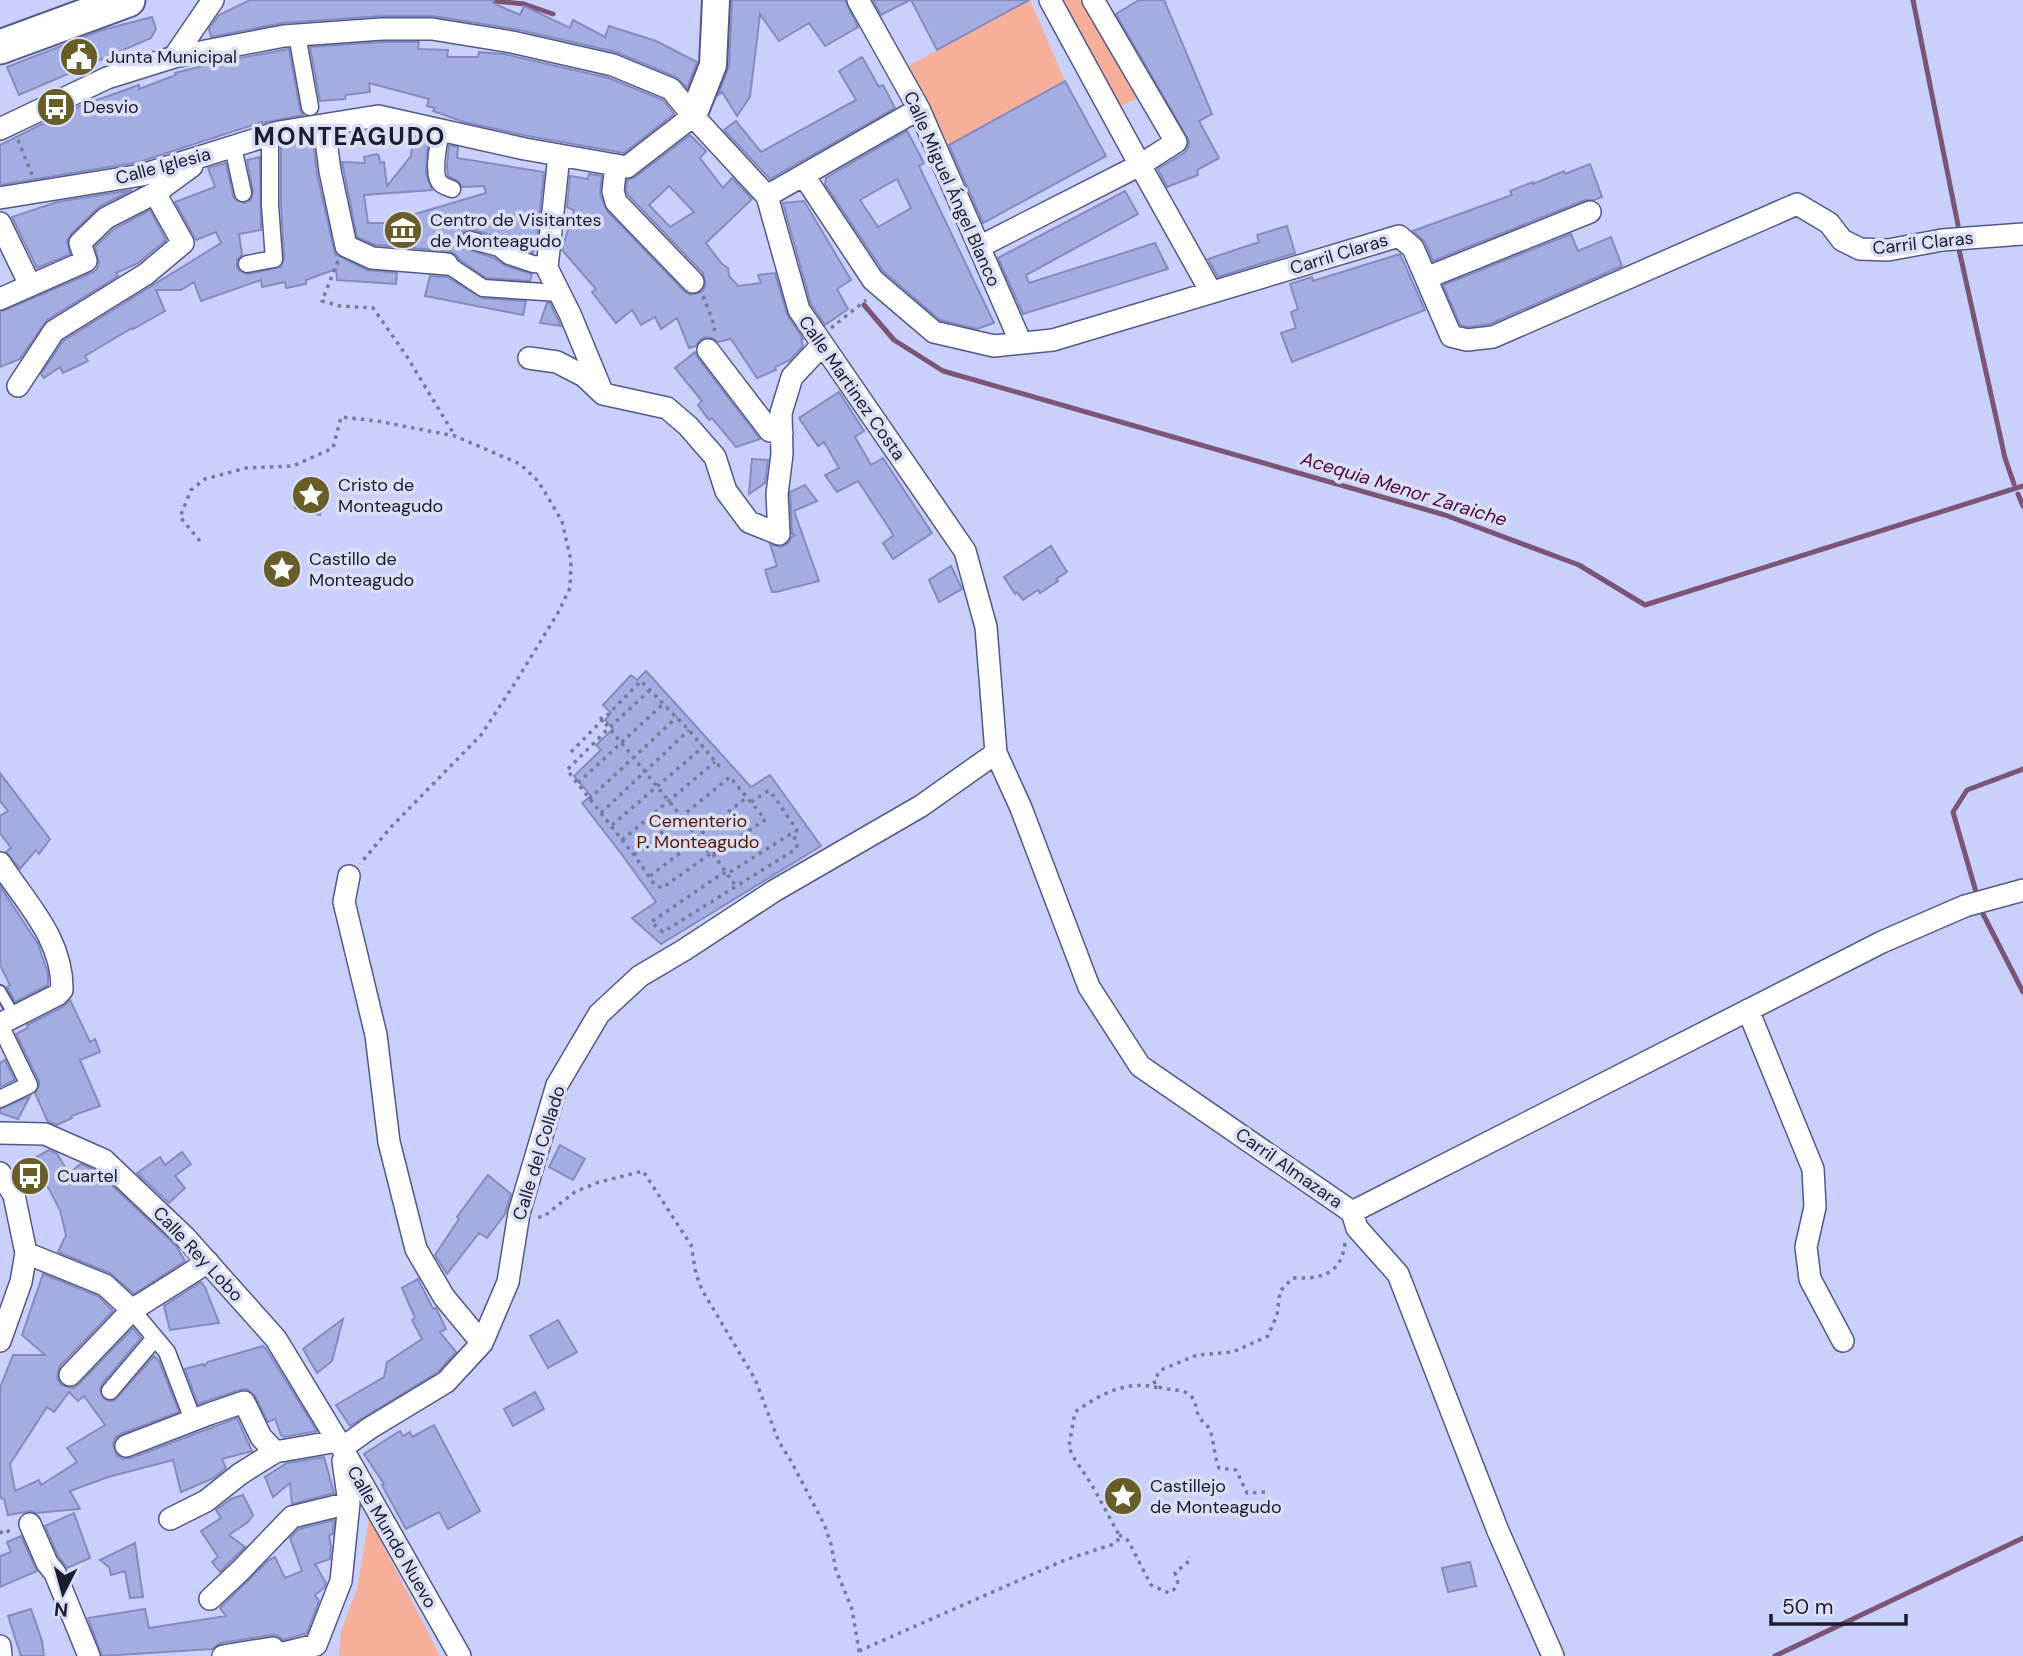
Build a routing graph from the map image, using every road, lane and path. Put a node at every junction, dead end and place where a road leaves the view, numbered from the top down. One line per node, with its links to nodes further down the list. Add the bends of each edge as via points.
1 (128, 0): 8 (main road)
2 (213, 0): 9 (street)
3 (716, 0): 12 (street, via 713,65)
4 (858, 0): 11 (street, Calle Miguel Ángel Blanco)
5 (1050, 0): 21 (street)
6 (1093, 0): 21 (street, via 1176,142)
7 (297, 35): 9 (street, Calle Martinez Costa); 10 (street); 12 (street, Calle Martinez Costa, via 432,29 512,42 613,65 671,89)
8 (0, 47)
9 (174, 57): 14 (street, Calle Martinez Costa, via 107,78)
10 (310, 107)
11 (919, 110): 22 (street); 34 (street, Calle Miguel Ángel Blanco)
12 (693, 116): 20 (street, via 626,167); 27 (street, Calle Martinez Costa)
13 (324, 125): 15 (street, Calle Iglesia, via 378,116); 16 (street, Calle Iglesia); 33 (street)
14 (6, 126): 24 (path)
15 (441, 130): 18 (street, Calle Iglesia); 23 (street, via 436,171 442,186)
16 (270, 135): 17 (street, Calle Iglesia); 35 (street, via 274,259)
17 (233, 147): 19 (street, Calle Iglesia); 26 (street)
18 (559, 155): 20 (street, Calle Iglesia); 37 (street)
19 (204, 156): 24 (street, Calle Iglesia, via 142,175); 25 (street)
20 (616, 165): 39 (street, via 616,201)
21 (1140, 165): 34 (street); 41 (street)
22 (804, 176): 27 (street); 47 (street, Carril Claras, via 873,280 934,332 994,346)
23 (452, 189)
24 (39, 193): 28 (street, Calle Iglesia)
25 (155, 193): 40 (street, via 106,218 80,243 86,261); 49 (street, via 183,243 146,274 54,331)
26 (243, 193)
27 (767, 196): 46 (street, Calle Martinez Costa, via 799,310)
28 (0, 198)
29 (1590, 212): 38 (street)
30 (0, 223): 40 (street)
31 (2023, 234): 38 (street, Carril Claras, via 1942,240 1888,250 1860,249 1797,204 1493,337 1466,341 1451,335)
32 (470, 240): 37 (street)
33 (346, 246): 36 (street, via 372,258); 52 (path, via 322,300 373,308)
34 (979, 247): 47 (street, Calle Miguel Ángel Blanco)
35 (247, 264)
36 (447, 264): 42 (street, via 483,289)
37 (547, 265): 42 (street)
38 (1426, 278): 41 (street, Carril Claras, via 1413,248 1399,236)
39 (692, 282): 45 (path, via 715,327)
40 (30, 285): 44 (street)
41 (1211, 292): 47 (street, Carril Claras, via 1053,340)
42 (559, 293): 50 (street)
43 (871, 296): 46 (path)
44 (0, 299)
45 (711, 341): 51 (street, via 770,431)
46 (820, 341): 51 (street, via 792,377 781,413); 63 (street, Calle Martinez Costa, via 965,551 986,627)
47 (1021, 343)
48 (529, 358): 50 (street, via 557,362 584,376)
49 (18, 386)
50 (603, 394): 51 (street, via 667,408 715,457 726,491 749,522 779,534)
51 (782, 433)
52 (455, 436): 53 (path, via 341,417 332,448 293,466 246,468 205,479 191,490 180,517); 84 (path, via 520,464 538,481 562,521 571,561 570,588 481,735)
53 (200, 541)
54 (650, 690): 55 (path); 57 (path, via 641,681); 58 (path)
55 (663, 704): 56 (path); 60 (path)
56 (677, 717): 59 (path); 64 (path)
57 (601, 718): 58 (path); 62 (path)
58 (608, 729): 60 (path); 68 (path, via 568,770)
59 (689, 730): 61 (path); 67 (path)
60 (621, 744): 64 (path); 68 (path)
61 (703, 747): 65 (path); 69 (path)
62 (571, 752)
63 (996, 752): 88 (street, Calle del Collado, via 921,806); 96 (street, Carril Almazara, via 1089,987 1140,1066)
64 (633, 757): 67 (path); 71 (path)
65 (715, 762): 66 (path); 72 (path)
66 (720, 767)
67 (646, 771): 69 (path); 74 (path)
68 (578, 783): 71 (path)
69 (658, 785): 72 (path); 76 (path)
70 (747, 797): 73 (path); 75 (path, via 730,777); 78 (path)
71 (589, 799): 74 (path)
72 (670, 800): 75 (path); 79 (path)
73 (751, 802): 77 (path, via 771,792); 80 (path, via 766,818)
74 (600, 813): 76 (path)
75 (680, 816): 78 (path); 81 (path)
76 (611, 826): 79 (path)
77 (797, 830): 83 (path); 86 (path, via 796,849)
78 (697, 837): 80 (path); 85 (path)
79 (622, 841): 81 (path)
80 (712, 854): 83 (path); 85 (path, via 662,888)
81 (634, 855): 85 (path)
82 (0, 863): 91 (street, via 49,934 63,980 57,995)
83 (727, 874): 86 (path); 86 (path, via 652,922 663,932)
84 (349, 876): 103 (street, via 344,902 376,1035 389,1142 416,1250 444,1297)
85 (650, 876)
86 (736, 886): 88 (path)
87 (2023, 890): 90 (street, via 1965,906 1882,942)
88 (752, 906): 95 (street, Calle del Collado, via 640,976 599,1014 557,1085)
89 (0, 992): 91 (lane)
90 (1748, 1010): 96 (street); 102 (street, via 1813,1169 1815,1207 1806,1247 1810,1279)
91 (5, 1022): 92 (street, via 29,1085)
92 (0, 1099)
93 (0, 1133): 98 (street, Calle Rey Lobo, via 45,1134 104,1160)
94 (0, 1173): 97 (street, via 14,1195)
95 (519, 1213): 103 (street, Calle del Collado, via 508,1282); 120 (path, via 543,1217 575,1192 643,1171 691,1245 702,1290 755,1380 779,1442 824,1524 835,1570 852,1609)
96 (1354, 1220): 105 (path, via 1345,1238 1344,1255 1331,1273 1315,1279 1293,1278 1280,1291 1268,1336 1233,1352 1197,1355 1161,1370 1154,1380); 127 (street, Carril Almazara, via 1398,1274)
97 (26, 1253): 99 (street, via 106,1285); 101 (street)
98 (208, 1262): 99 (street); 108 (street, Calle Rey Lobo, via 276,1339)
99 (132, 1310): 100 (street); 104 (street)
100 (155, 1338): 106 (street); 107 (street, via 167,1352)
101 (0, 1341)
102 (1843, 1341)
103 (482, 1343): 108 (street, Calle del Collado, via 446,1382)
104 (70, 1375)
105 (1158, 1388): 111 (path, via 1191,1395 1199,1417 1209,1426 1219,1468 1236,1470 1247,1493); 115 (path, via 1125,1386 1075,1412 1069,1446 1072,1455)
106 (110, 1391)
107 (193, 1420): 109 (street); 110 (street, via 244,1402 261,1437)
108 (340, 1445): 110 (street); 112 (street, Calle Mundo Nuevo); 125 (street, Calle Mundo Nuevo)
109 (126, 1446)
110 (275, 1452): 113 (street, via 206,1501)
111 (1265, 1492)
112 (349, 1503): 117 (street, via 292,1517); 119 (street, Calle Mundo Nuevo, via 341,1581)
113 (170, 1519)
114 (30, 1524): 122 (street)
115 (1119, 1535): 116 (path, via 1134,1550 1151,1586 1169,1593 1177,1588 1175,1573); 120 (path, via 1114,1544 1065,1560)
116 (1189, 1556)
117 (210, 1599)
118 (0, 1646): 121 (street)
119 (321, 1650): 124 (street, Calle Mundo Nuevo)
120 (859, 1651): 126 (path)
121 (1, 1656)
122 (89, 1656)
123 (223, 1656): 124 (street, Calle Mundo Nuevo, via 273,1648)
124 (273, 1656)
125 (460, 1656)
126 (862, 1656)
127 (1553, 1656)

